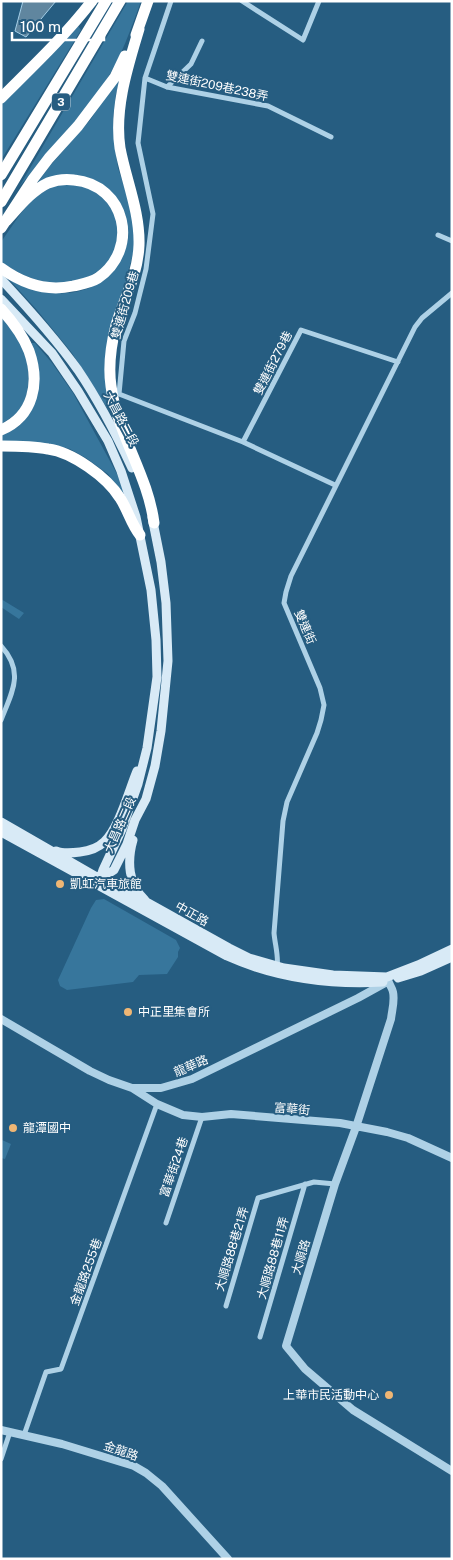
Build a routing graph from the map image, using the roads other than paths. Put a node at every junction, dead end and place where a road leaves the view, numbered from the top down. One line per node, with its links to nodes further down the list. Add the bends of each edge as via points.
1 (92, 1): 12 (highway)
2 (106, 1): 14 (highway, 3)
3 (120, 1): 15 (highway, 3)
4 (148, 1): 8 (highway)
5 (170, 1): 10 (street, 雙連街209巷238弄)
6 (242, 1): 7 (street, via 303,40)
7 (319, 1)
8 (139, 29): 16 (highway, via 115,77 38,172); 29 (highway, via 120,107 120,147 137,218 139,244 129,292 116,327 110,354 110,374 115,405 146,487)
9 (202, 41): 11 (street, via 191,64)
10 (144, 78): 11 (street, 雙連街209巷238弄); 26 (street, 雙連街209巷, via 138,143 154,214 146,269 124,341 119,394)
11 (167, 87): 13 (street, 雙連街209巷238弄, via 268,106)
12 (1, 98)
13 (331, 137)
14 (1, 175)
15 (1, 202)
16 (3, 226): 19 (highway, via 36,191 49,183 82,180 97,187 116,205 123,235 119,252 110,267 88,282 63,288 35,286)
17 (438, 235): 18 (street)
18 (452, 241)
19 (1, 268)
20 (1, 279): 29 (main road, 大昌路二段, via 78,370 115,431)
21 (452, 293): 24 (street, 雙連街, via 422,318)
22 (1, 299): 30 (main road, 大昌路二段, via 52,353 94,415 121,471)
23 (1, 310): 25 (highway, via 18,330 33,368 31,400 24,414)
24 (398, 362): 26 (street, 雙連街279巷, via 301,330); 28 (street, 雙連街)
25 (1, 430)
26 (244, 442): 28 (street, 雙連街209巷)
27 (1, 446): 30 (highway, via 49,449 85,464 120,497)
28 (335, 485): 42 (street, 雙連街, via 291,576 284,604 320,688 324,705 317,733 287,802 274,933)
29 (154, 523): 34 (main road, 大昌路二段, via 165,594 168,661 161,731)
30 (140, 535): 33 (main road, 大昌路二段, via 151,590 156,640 157,677)
31 (1, 646): 32 (street, via 9,654 15,672 14,687)
32 (1, 720)
33 (147, 748): 37 (main road, via 116,823 103,844 74,853); 38 (main road, 大昌路二段, via 122,829)
34 (146, 799): 38 (main road, 大昌路二段, via 114,870); 39 (main road, via 132,842 129,866 132,881 142,897)
35 (1, 822): 37 (main road, 中正路)
36 (1, 832): 42 (main road, 中正路, via 228,956 247,965)
37 (41, 845): 38 (main road, 中正路)
38 (100, 879): 39 (main road, 中正路)
39 (155, 908): 42 (main road, 中正路)
40 (452, 949): 43 (main road)
41 (452, 956): 43 (main road, via 421,971)
42 (277, 970): 43 (main road, 中正路)
43 (387, 979): 45 (street, 龍華路, via 358,998 192,1079 162,1088); 48 (street, 大順路, via 393,992 391,1018)
44 (1, 1019): 45 (street, 龍華路, via 90,1071)
45 (132, 1088): 46 (street, 富華街)
46 (157, 1104): 47 (street, 富華街, via 183,1115); 57 (street, 金龍路255巷, via 61,1369 46,1372)
47 (202, 1117): 48 (street, 富華街, via 231,1114); 52 (street, 富華街24巷)
48 (356, 1127): 49 (street, 富華街, via 408,1138); 51 (street, 大順路)
49 (452, 1158)
50 (305, 1184): 51 (street); 53 (street, 大順路88巷21弄, via 258,1198); 54 (street, 大順路88巷11弄)
51 (335, 1184): 59 (street, 大順路, via 286,1346 305,1369 353,1410)
52 (166, 1223)
53 (226, 1306)
54 (260, 1337)
55 (1, 1430): 56 (street, 金龍路)
56 (10, 1432): 57 (street, 金龍路); 58 (street)
57 (24, 1435): 60 (street, 金龍路, via 126,1463 146,1473 162,1486)
58 (1, 1459)
59 (452, 1471)
60 (228, 1559)

